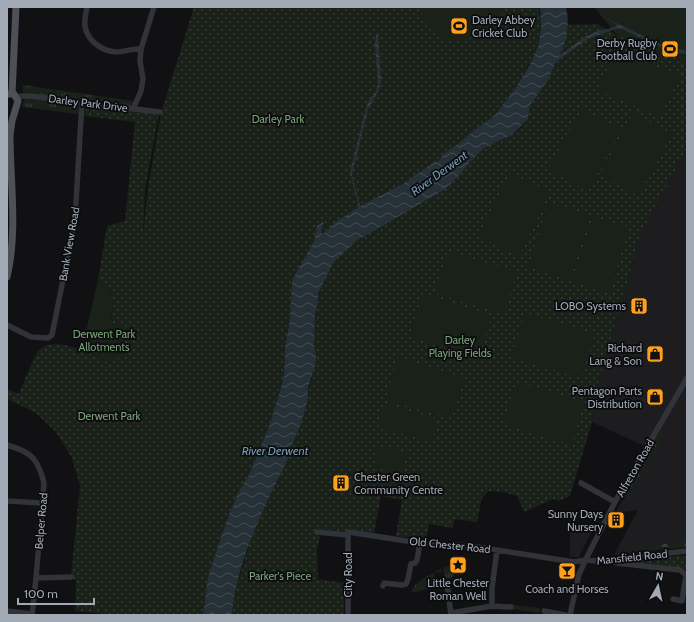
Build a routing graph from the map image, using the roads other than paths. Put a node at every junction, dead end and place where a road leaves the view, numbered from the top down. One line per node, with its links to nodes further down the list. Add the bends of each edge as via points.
1 (16, 7): 5 (main road)
2 (87, 7): 4 (street, via 85,26 94,43 100,48 114,52)
3 (154, 7): 4 (street)
4 (141, 49): 9 (street, via 140,61 144,79)
5 (12, 95): 6 (street, Darley Park Drive); 7 (main road, via 17,104)
6 (82, 102): 9 (street, Darley Park Drive); 15 (street, Bank View Road, via 75,220 52,335 48,338 31,337)
7 (15, 107): 8 (main road); 12 (main road)
8 (7, 109)
9 (133, 109): 10 (street, Darley Park Drive)
10 (160, 112)
11 (7, 116): 12 (main road)
12 (10, 135): 13 (main road)
13 (10, 221): 14 (main road, via 12,245)
14 (7, 277)
15 (7, 325)
16 (687, 378): 20 (street, Alfreton Road)
17 (7, 445): 21 (street, Belper Road, via 15,447 36,461 44,483)
18 (581, 483): 20 (street)
19 (7, 500): 21 (street)
20 (615, 502): 27 (street, Alfreton Road)
21 (42, 503): 30 (street, Belper Road)
22 (317, 532): 23 (street, Old Chester Road)
23 (348, 535): 24 (street, Old Chester Road, via 348,532); 40 (street, City Road)
24 (420, 543): 25 (street, Old Chester Road); 32 (street, via 417,560 411,564 406,584 384,583)
25 (497, 550): 27 (street, Old Chester Road, via 574,562); 34 (street)
26 (687, 551): 28 (street, Mansfield Road)
27 (585, 560): 28 (street, Mansfield Road); 42 (street, Mansfield Road)
28 (609, 560): 33 (street, via 680,570 686,575 682,601)
29 (71, 577): 30 (street)
30 (36, 578): 39 (street, Belper Road)
31 (447, 583): 38 (street)
32 (383, 586)
33 (672, 599)
34 (492, 606): 35 (street); 38 (street)
35 (511, 607)
36 (7, 611): 39 (street)
37 (544, 611): 41 (street)
38 (453, 613)
39 (32, 614)
40 (348, 615)
41 (565, 615)
42 (570, 615)

